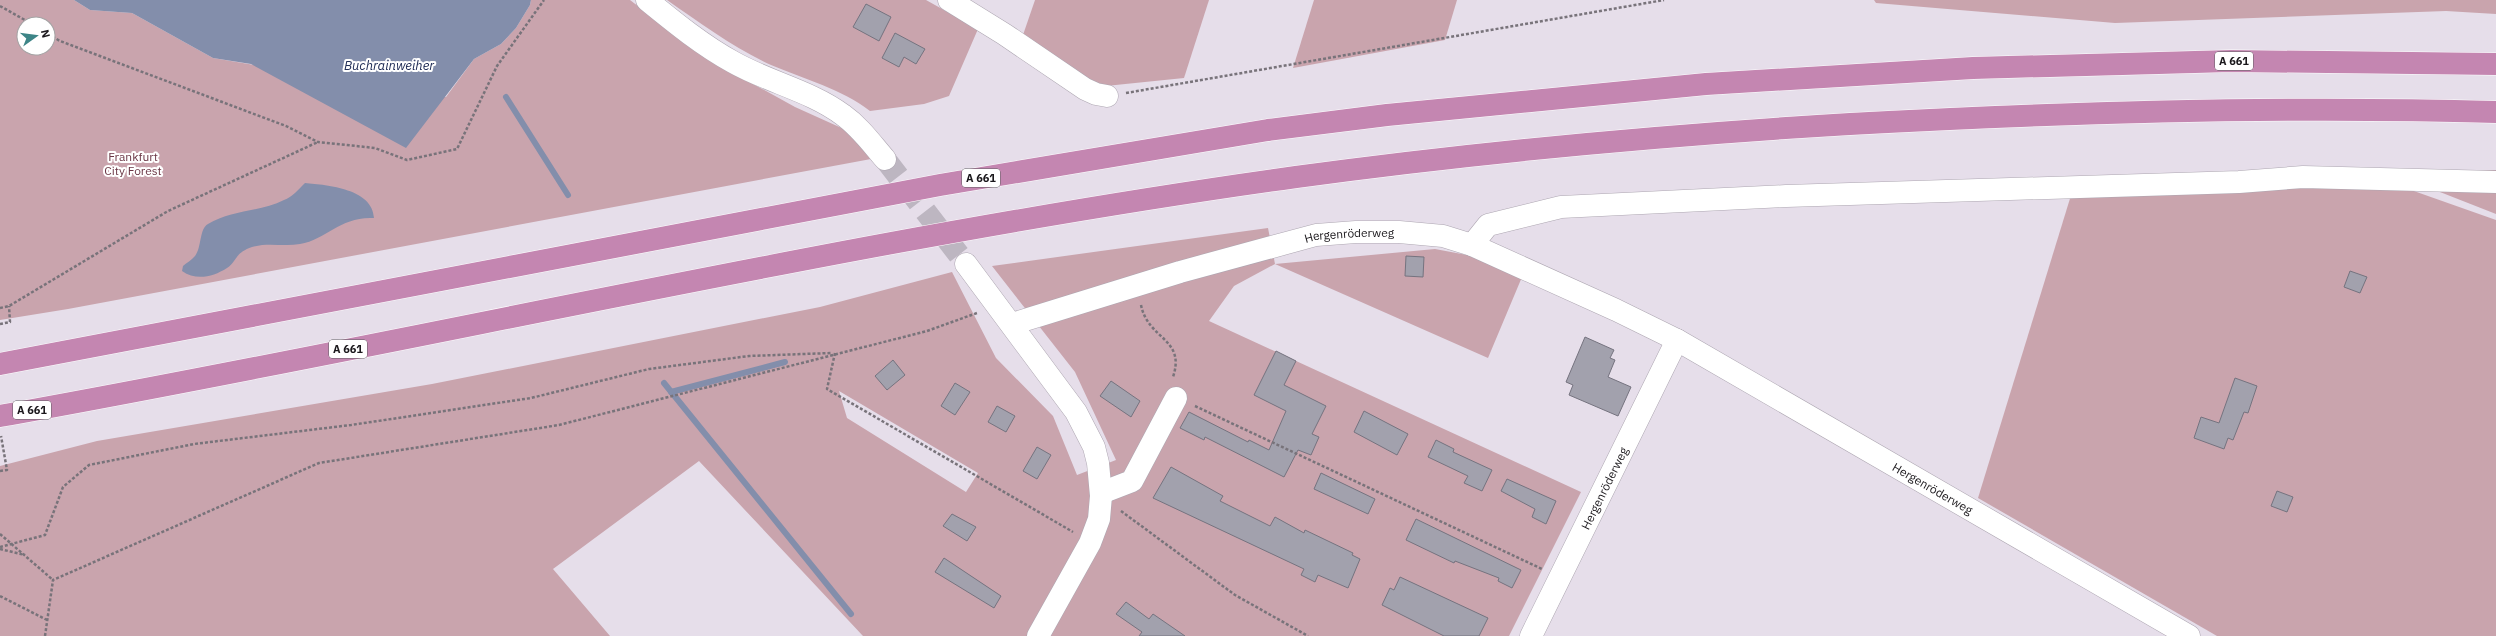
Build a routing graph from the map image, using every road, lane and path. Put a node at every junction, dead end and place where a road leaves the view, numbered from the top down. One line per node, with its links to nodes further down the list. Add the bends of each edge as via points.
1 (544, 0): 11 (path, via 497,66 457,149 407,160 375,148)
2 (646, 0): 12 (street, via 697,39 734,63 844,115)
3 (949, 0): 9 (street, via 1085,89)
4 (1664, 0): 9 (path)
5 (0, 6): 6 (path)
6 (18, 16)
7 (56, 39): 11 (path, via 286,126)
8 (2496, 64): 24 (highway, A 661, via 2231,61 1973,68 1706,84 1388,115 1268,130 940,185)
9 (1107, 96)
10 (2496, 112): 26 (highway, A 661, via 2244,110 1973,117 1706,133 1394,164 1282,179 945,233)
11 (318, 142): 18 (path, via 168,211)
12 (885, 159)
13 (2496, 182): 14 (street, via 2304,177 2239,182 1794,196 1562,207 1488,225)
14 (1472, 245): 16 (street, Hergenröderweg, via 1443,236 1399,232 1316,235); 22 (street, Hergenröderweg)
15 (966, 264): 17 (street)
16 (1138, 285): 21 (street, Hergenröderweg); 25 (path, via 1148,325 1174,350 1176,368 1171,388)
17 (997, 305): 21 (street); 23 (path, via 927,331)
18 (9, 306): 19 (path); 20 (path, via 10,322)
19 (0, 308)
20 (0, 324)
21 (1012, 324): 31 (street, via 1085,427 1098,463)
22 (1677, 340): 37 (street, Hergenröderweg); 45 (street, Hergenröderweg)
23 (836, 353): 33 (path, via 827,389); 34 (path, via 749,356 650,369 531,398 351,425 194,444 89,465 63,487 45,535); 38 (path, via 559,425 319,463)
24 (0, 364)
25 (1176, 398): 31 (street, via 1132,481); 37 (path)
26 (64, 404): 27 (highway, A 661); 28 (street)
27 (0, 416)
28 (0, 426)
29 (0, 432): 30 (path, via 7,470)
30 (0, 471)
31 (1101, 494): 33 (street, via 1098,519); 43 (path, via 1235,595)
32 (0, 534): 34 (path)
33 (1090, 543): 42 (street)
34 (13, 545): 35 (path); 36 (path)
35 (0, 548): 36 (path)
36 (26, 555): 38 (path)
37 (1560, 577): 44 (street, Hergenröderweg)
38 (53, 580): 40 (path)
39 (0, 596): 40 (path)
40 (47, 620): 41 (path)
41 (45, 636)
42 (1038, 636)
43 (1308, 636)
44 (1531, 636)
45 (2189, 636)

